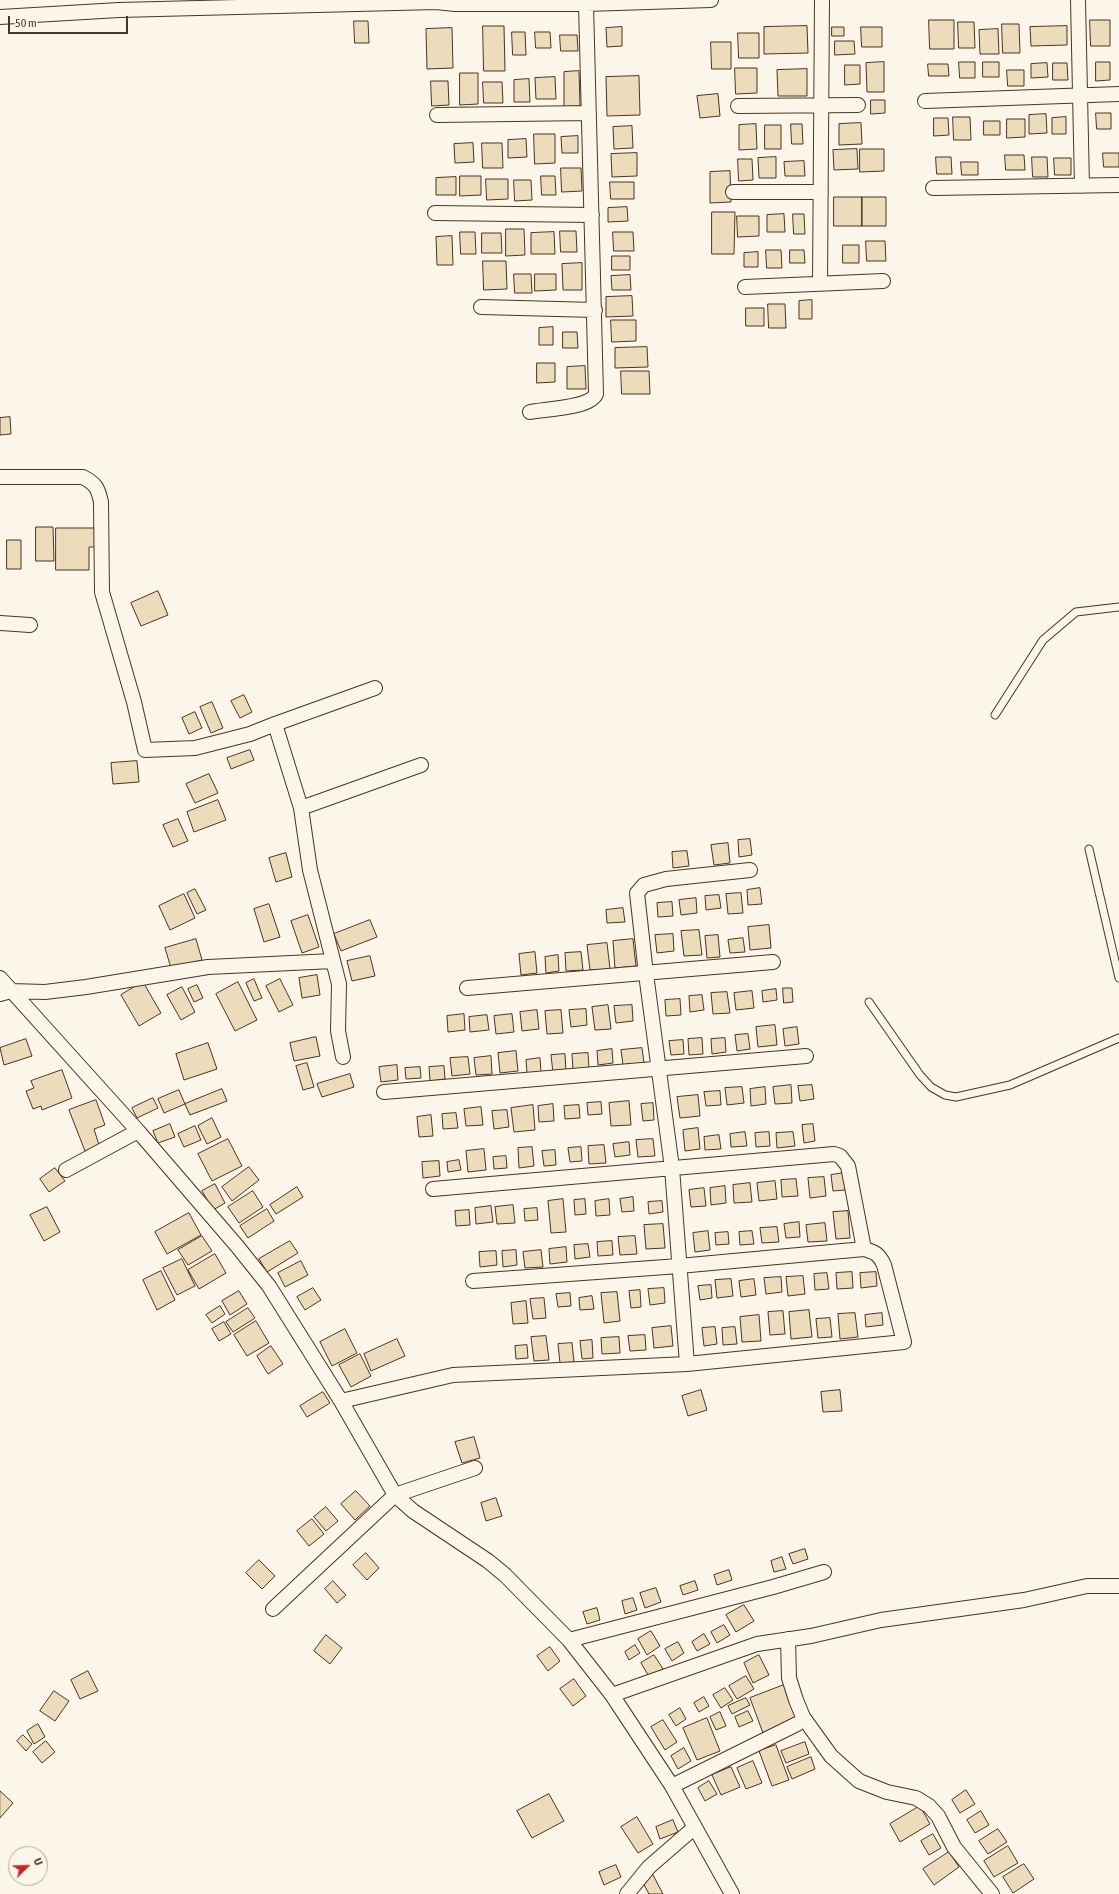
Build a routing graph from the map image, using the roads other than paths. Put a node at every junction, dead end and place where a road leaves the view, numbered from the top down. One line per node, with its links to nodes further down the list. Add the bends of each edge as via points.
1 (711, 0): 5 (street)
2 (822, 0): 12 (street)
3 (1078, 0): 10 (street)
4 (436, 1): 6 (street); 7 (street, via 455,4)
5 (679, 1): 7 (street)
6 (384, 2): 8 (street, via 135,10)
7 (586, 4): 15 (street)
8 (0, 18)
9 (1119, 94): 10 (street)
10 (1080, 96): 11 (street); 18 (street)
11 (925, 101)
12 (822, 105): 13 (street); 14 (street); 21 (street)
13 (858, 105)
14 (738, 106)
15 (589, 113): 16 (street); 23 (street)
16 (437, 115)
17 (1119, 185): 18 (street)
18 (1082, 186): 19 (street)
19 (933, 188)
20 (733, 192): 21 (street)
21 (821, 192): 25 (street)
22 (435, 213): 23 (street)
23 (592, 215): 28 (street)
24 (883, 281): 25 (street)
25 (820, 284): 26 (street)
26 (745, 287)
27 (481, 307): 28 (street)
28 (595, 310): 29 (street, via 594,399 584,404)
29 (530, 412)
30 (0, 478): 36 (street, via 83,477 93,482 98,491 101,502 102,592 145,750 195,748 250,734)
31 (1119, 607): 35 (lane, via 1076,612 1043,640)
32 (0, 623): 33 (street)
33 (30, 625)
34 (375, 688): 36 (street)
35 (995, 715)
36 (276, 724): 38 (street)
37 (421, 765): 38 (street)
38 (301, 808): 41 (street, via 310,870)
39 (1089, 849): 45 (lane)
40 (750, 870): 43 (street, via 666,879 640,887 637,893)
41 (333, 961): 47 (street, via 208,966 79,988 45,992); 50 (street, via 338,984 338,1031)
42 (773, 962): 43 (street)
43 (646, 974): 46 (street); 52 (street)
44 (0, 978): 47 (street)
45 (1119, 978)
46 (467, 988)
47 (5, 992): 54 (street)
48 (869, 1002): 49 (lane, via 920,1076 931,1087 945,1095 956,1097 1010,1085)
49 (1119, 1038)
50 (343, 1056)
51 (806, 1056): 52 (street)
52 (658, 1069): 53 (street); 55 (street)
53 (384, 1092)
54 (138, 1131): 56 (street); 62 (street, via 269,1286)
55 (672, 1168): 57 (street); 58 (street, via 834,1154 840,1156 848,1166); 59 (street)
56 (66, 1170)
57 (433, 1189)
58 (864, 1249): 59 (street); 61 (street, via 880,1256 884,1265 904,1342)
59 (679, 1266): 60 (street); 61 (street)
60 (473, 1281)
61 (687, 1364): 62 (street, via 453,1375)
62 (341, 1402): 64 (street)
63 (475, 1468): 64 (street)
64 (395, 1494): 67 (street); 69 (street, via 413,1510 505,1575)
65 (824, 1572): 69 (street)
66 (1119, 1586): 68 (street, via 1087,1586 1024,1600 881,1620)
67 (273, 1609)
68 (788, 1639): 70 (street, via 757,1644); 76 (street, via 789,1678 796,1700 804,1717 831,1756 860,1781 887,1792 916,1798 929,1806 938,1816 954,1847)
69 (569, 1640): 70 (street)
70 (612, 1695): 72 (street)
71 (797, 1724): 72 (street)
72 (672, 1786): 73 (street)
73 (695, 1827): 74 (street, via 649,1866); 75 (street)
74 (627, 1894)
75 (732, 1894)
76 (992, 1894)

